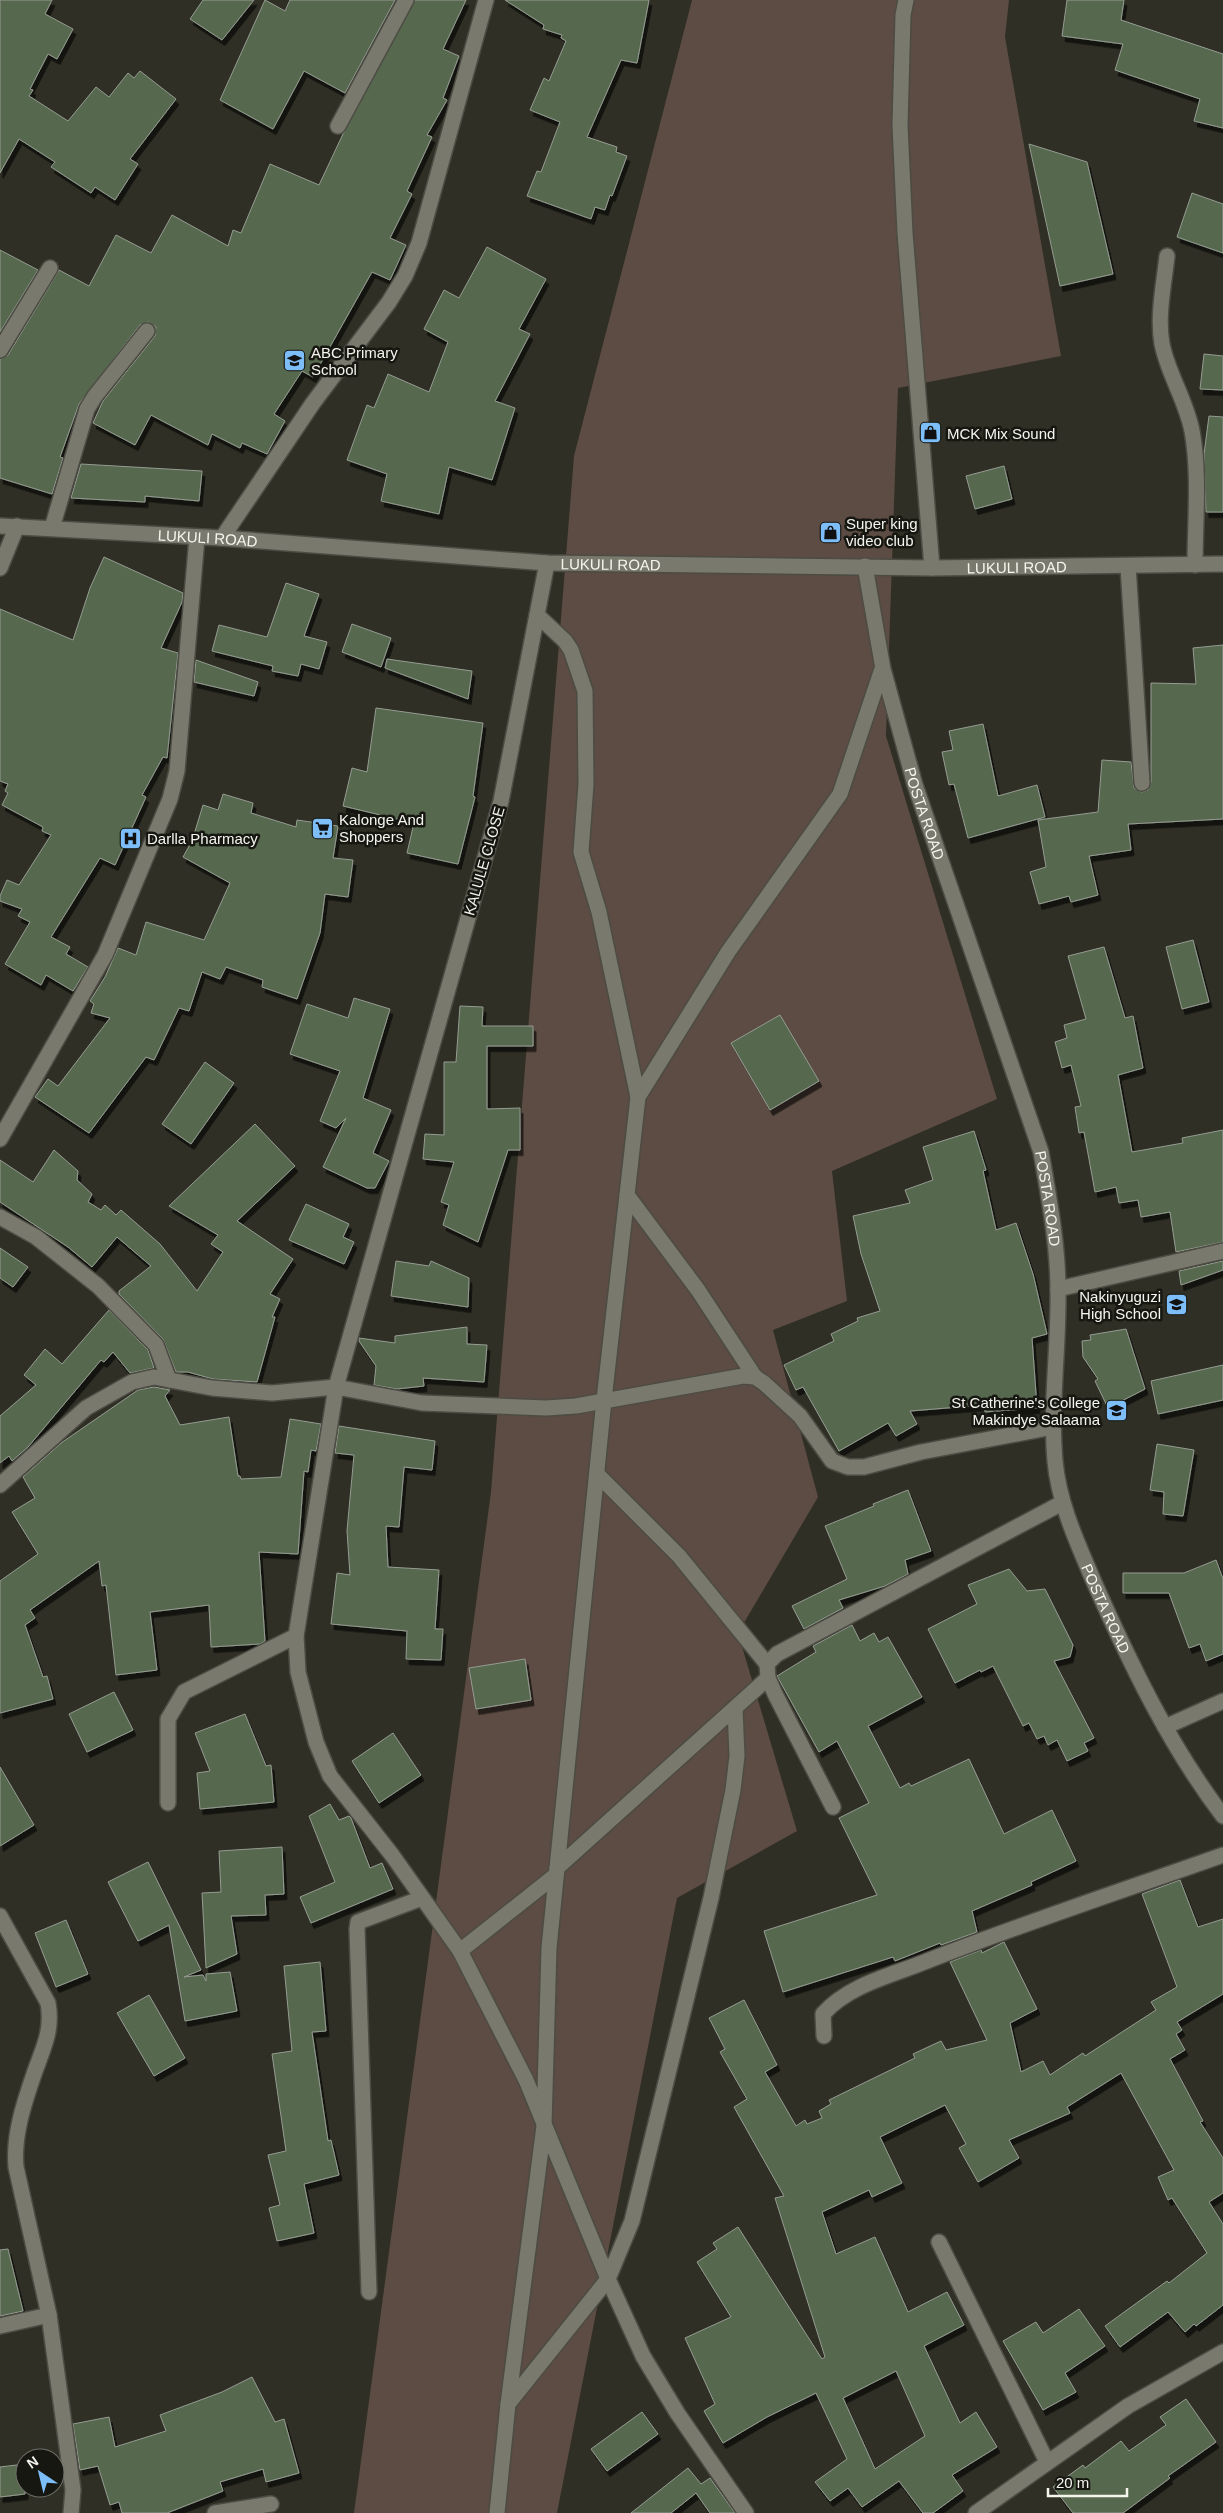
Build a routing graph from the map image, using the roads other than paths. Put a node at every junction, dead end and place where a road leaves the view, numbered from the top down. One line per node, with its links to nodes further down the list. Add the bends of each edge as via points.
1 (406, 0): 4 (street)
2 (486, 0): 13 (street, via 419,243 405,276 313,403)
3 (906, 0): 20 (street, via 900,125)
4 (338, 126)
5 (1167, 256): 16 (street, via 1162,344 1183,397 1192,431)
6 (50, 268): 8 (street)
7 (147, 331): 11 (street, via 87,409)
8 (0, 350)
9 (0, 526): 10 (street, LUKULI ROAD)
10 (17, 526): 11 (street, LUKULI ROAD); 19 (street)
11 (52, 528): 12 (street, LUKULI ROAD)
12 (197, 537): 13 (street, LUKULI ROAD); 25 (street, via 177,771 170,799 105,955)
13 (222, 538): 14 (street, LUKULI ROAD)
14 (547, 563): 17 (street, LUKULI ROAD); 21 (street, KALULE CLOSE)
15 (1223, 564): 16 (street, LUKULI ROAD)
16 (1195, 565): 18 (street, LUKULI ROAD)
17 (865, 566): 20 (street, LUKULI ROAD); 22 (street, POSTA ROAD)
18 (1128, 566): 20 (street, LUKULI ROAD); 23 (street)
19 (0, 568)
20 (932, 568)
21 (537, 615): 24 (street, via 572,650 585,691 586,784 581,852 599,912); 32 (street, KALULE CLOSE, via 500,801)
22 (882, 669): 24 (street, via 840,794 728,952); 29 (street, POSTA ROAD, via 915,785 1042,1152)
23 (1142, 783)
24 (638, 1097): 26 (street)
25 (0, 1138)
26 (627, 1195): 30 (street, via 698,1290); 33 (street)
27 (0, 1217): 31 (street, via 36,1237 98,1286 156,1345)
28 (1223, 1251): 29 (street)
29 (1058, 1289): 34 (street, POSTA ROAD)
30 (755, 1377): 33 (street, via 743,1376); 34 (street, via 800,1416 832,1461 848,1467 864,1467 921,1452)
31 (169, 1380): 32 (street, via 212,1388 272,1393); 36 (street, via 154,1377 110,1392 86,1408)
32 (336, 1387): 33 (street, via 422,1403 484,1407 546,1408); 38 (street, KALULE CLOSE)
33 (604, 1400): 35 (street)
34 (1053, 1427): 37 (street, POSTA ROAD)
35 (598, 1476): 39 (street, via 679,1556); 47 (street)
36 (0, 1485)
37 (1062, 1503): 39 (street, via 776,1654); 42 (street, POSTA ROAD, via 1111,1619)
38 (296, 1636): 43 (street, via 184,1692 168,1719); 48 (street, KALULE CLOSE, via 298,1672 316,1742 330,1776)
39 (767, 1671): 41 (street); 44 (street)
40 (1223, 1701): 42 (street)
41 (735, 1708): 47 (street); 54 (street, via 733,1790 711,1898 632,2221)
42 (1164, 1727): 45 (street, POSTA ROAD)
43 (168, 1803)
44 (833, 1807)
45 (1223, 1816)
46 (1223, 1855): 51 (street, via 991,1936 860,1988 832,2003 823,2014)
47 (557, 1871): 50 (street); 52 (street, via 549,1948)
48 (422, 1898): 50 (street, KALULE CLOSE); 55 (street, via 358,1922)
49 (0, 1916): 56 (street, via 48,2003 50,2018 50,2031 33,2078 14,2149)
50 (460, 1951): 52 (street, KALULE CLOSE, via 526,2080)
51 (824, 2036)
52 (544, 2126): 54 (street, KALULE CLOSE); 59 (street)
53 (939, 2242): 60 (street)
54 (608, 2279): 59 (street); 65 (street, KALULE CLOSE, via 643,2356 678,2414)
55 (370, 2292)
56 (49, 2315): 57 (street); 62 (street, via 73,2490)
57 (0, 2326)
58 (1223, 2352): 60 (street, via 1128,2406)
59 (508, 2404): 64 (street)
60 (1047, 2462): 66 (street)
61 (271, 2504): 63 (street)
62 (71, 2513)
63 (215, 2513)
64 (497, 2513)
65 (746, 2513)
66 (976, 2513)

